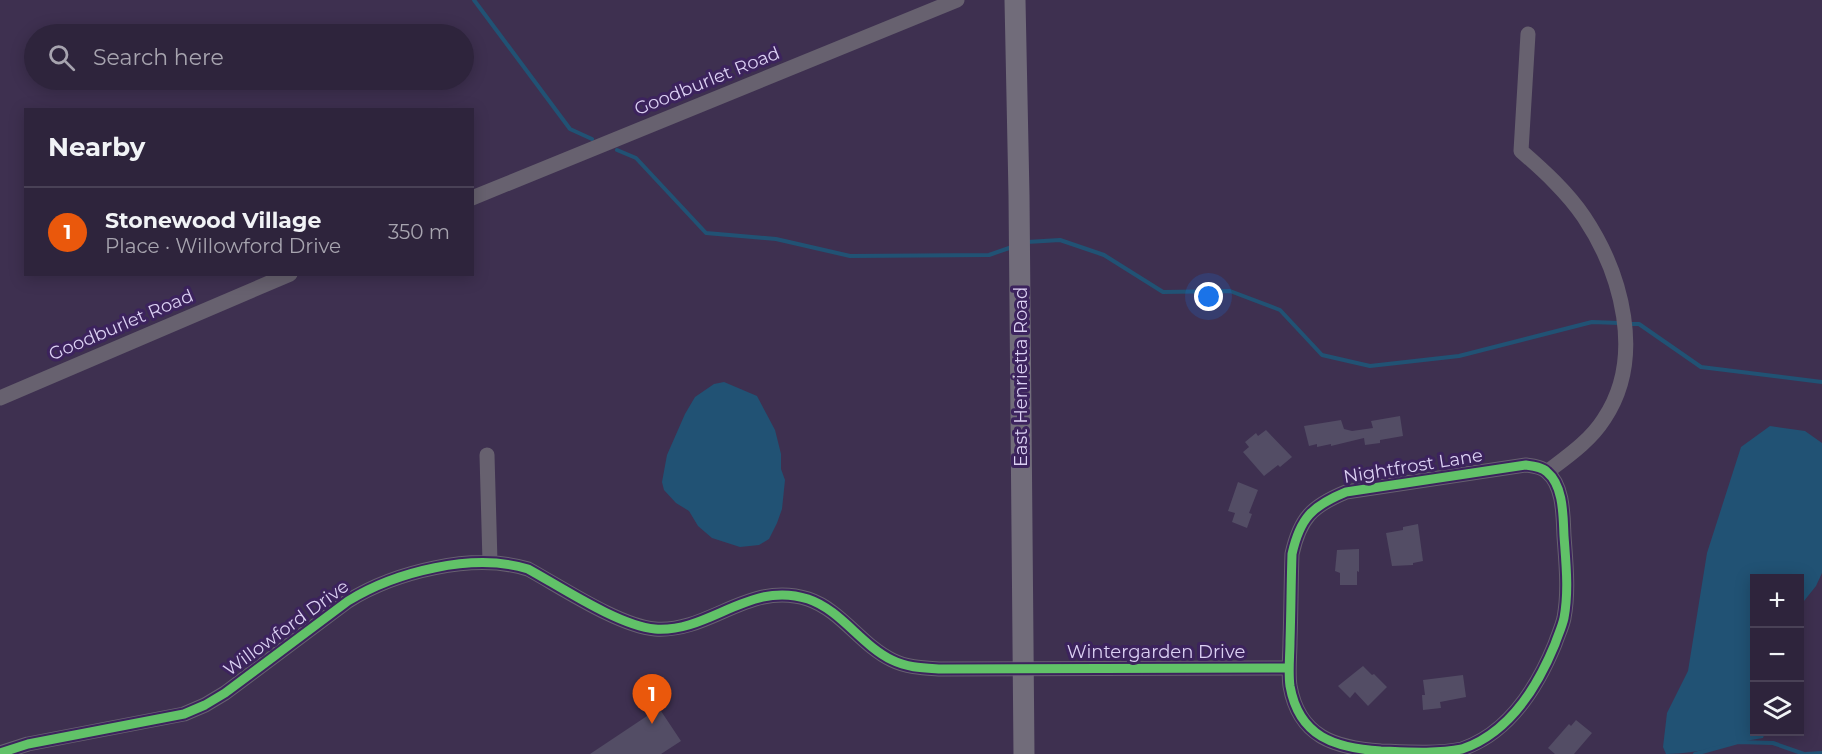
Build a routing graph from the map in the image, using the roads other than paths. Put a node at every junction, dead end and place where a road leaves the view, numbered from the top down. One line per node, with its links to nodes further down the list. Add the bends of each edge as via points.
1 (957, 0): 4 (street, Goodburlet Road)
2 (1015, 0): 11 (main road, East Henrietta Road)
3 (1528, 34): 8 (street, via 1521,151 1583,216 1603,249 1615,280 1626,342 1617,396 1605,419 1589,439)
4 (474, 197)
5 (285, 276): 6 (street, Goodburlet Road)
6 (0, 398)
7 (487, 455): 9 (street)
8 (1547, 472): 10 (street, Nightfrost Lane, via 1526,465 1367,488 1346,492 1316,507 1303,520 1292,554); 10 (street, Nightfrost Lane, via 1554,481 1563,512 1567,589 1563,620 1538,681 1500,729 1481,741 1447,753 1338,746 1323,738 1300,715)
9 (490, 562): 11 (street, Willowford Drive, via 528,569 637,626 687,626 749,599 790,595 822,606 881,653 914,668); 12 (street, Willowford Drive, via 400,576 363,591 225,693 184,714)
10 (1289, 668): 11 (street, Wintergarden Drive)
11 (1023, 669): 13 (main road, East Henrietta Road)
12 (0, 753)
13 (1024, 754)

